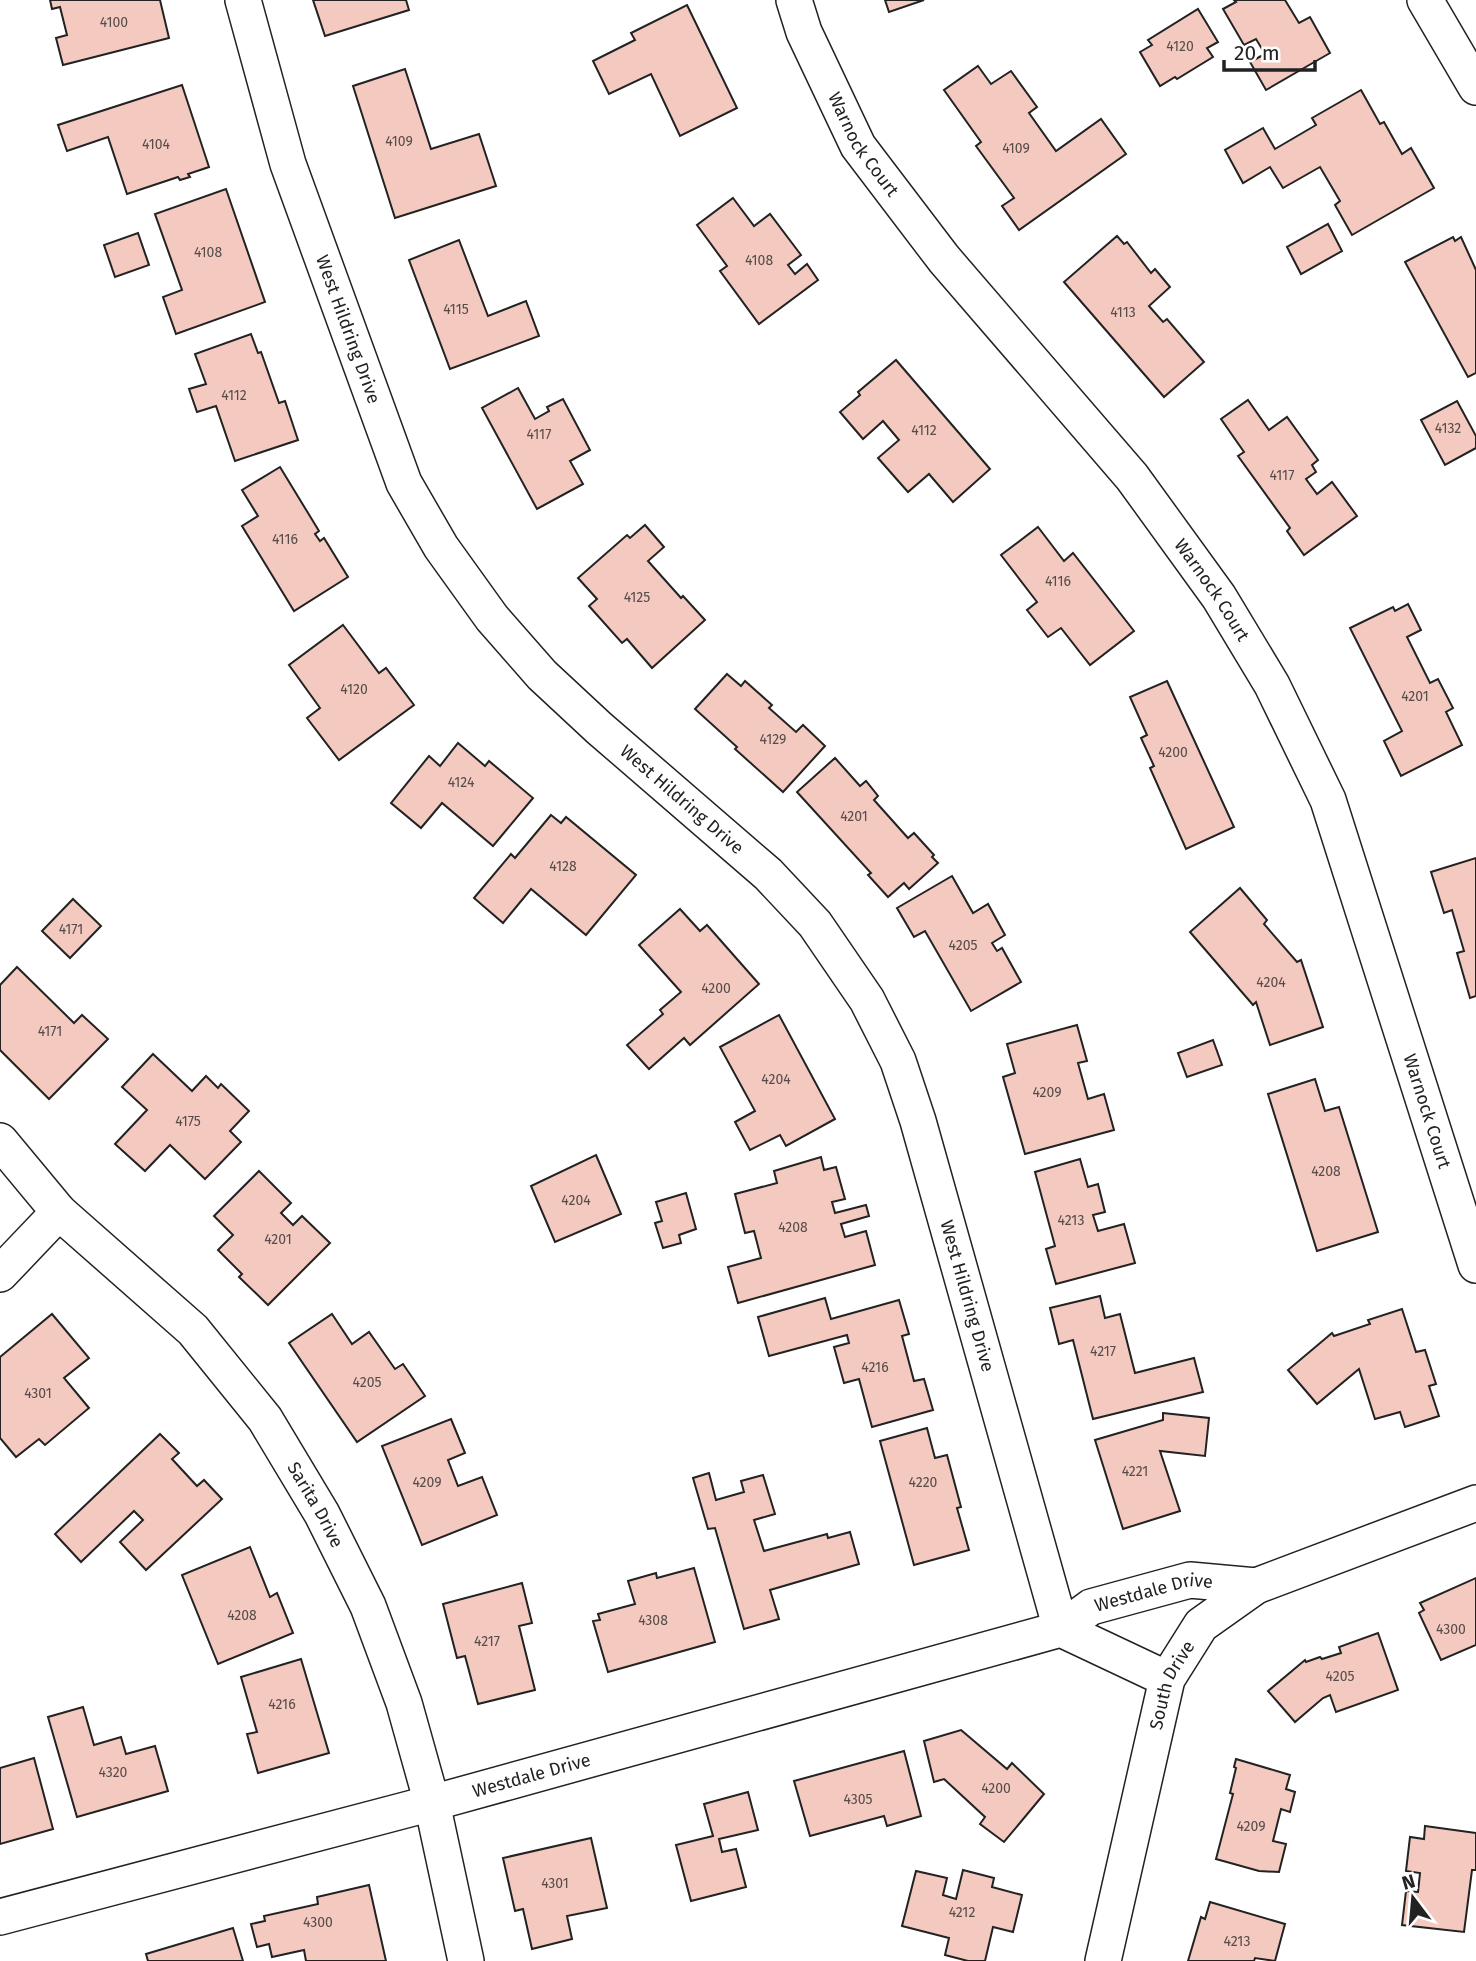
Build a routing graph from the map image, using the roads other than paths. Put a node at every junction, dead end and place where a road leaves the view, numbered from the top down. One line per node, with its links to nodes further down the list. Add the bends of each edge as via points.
1 (243, 0): 11 (street, West Hildring Drive, via 292,176 404,483 441,547 492,618 542,674 768,874 816,924 867,1000 898,1061)
2 (794, 0): 7 (street, Warnock Court, via 804,32 858,146 944,259 1132,477 1219,597 1272,685 1328,800)
3 (1425, 0): 4 (street)
4 (1476, 87)
5 (0, 1141): 6 (street, Sarita Drive)
6 (59, 1212): 8 (street); 13 (street, Sarita Drive, via 193,1330 265,1419 322,1514 368,1606 404,1703)
7 (1476, 1265)
8 (0, 1274)
9 (1476, 1503): 10 (street, South Drive)
10 (1256, 1586): 11 (street, Westdale Drive, via 1190,1580 1091,1607); 12 (street, South Drive, via 1201,1625)
11 (1061, 1629): 12 (street, Westdale Drive); 13 (street, Westdale Drive)
12 (1167, 1679): 16 (street, South Drive)
13 (432, 1803): 14 (street, Westdale Drive); 15 (street, Sarita Drive)
14 (0, 1917)
15 (466, 1961)
16 (1102, 1961)

